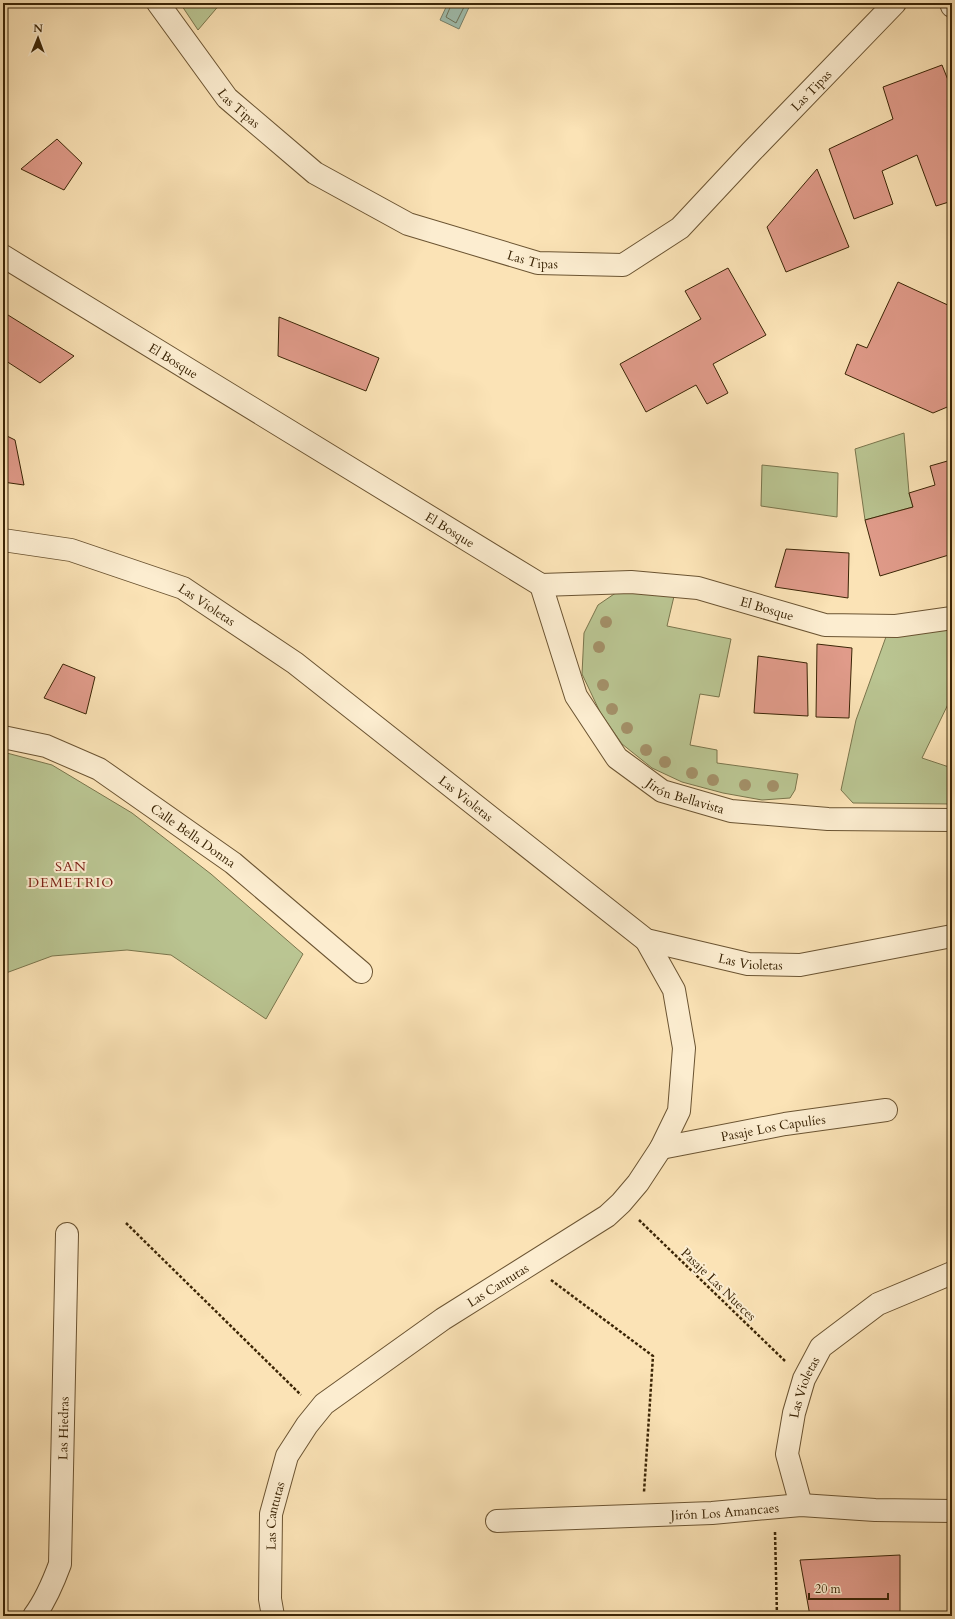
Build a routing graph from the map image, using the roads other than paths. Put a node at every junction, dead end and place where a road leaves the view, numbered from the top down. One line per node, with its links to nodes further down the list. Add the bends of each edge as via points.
1 (158, 3): 2 (street, Las Tipas, via 227,98 315,173 408,224 538,263 623,265 680,228)
2 (895, 3)
3 (951, 3): 4 (street)
4 (952, 6)
5 (3, 256): 7 (street, El Bosque)
6 (3, 540): 12 (street, Las Violetas, via 71,550 183,588 295,663)
7 (541, 585): 8 (street, El Bosque, via 631,582 698,588 824,624 896,626); 10 (street, Jirón Bellavista, via 576,696 617,758 662,791 731,811 828,819)
8 (952, 618)
9 (3, 737): 13 (street, Calle Bella Donna, via 46,746 99,769 233,863)
10 (952, 820)
11 (952, 936): 12 (street, Las Violetas, via 800,965 748,964)
12 (646, 940): 15 (street, Las Cantutas, via 674,990 684,1048 679,1111)
13 (361, 972)
14 (886, 1110): 15 (street, Pasaje Los Capulíes, via 785,1124)
15 (661, 1148): 22 (street, Las Cantutas, via 638,1182 607,1216 442,1319 324,1404 287,1456 271,1514 270,1599)
16 (67, 1234): 21 (street, Las Hiedras, via 60,1564 44,1602)
17 (952, 1273): 18 (street, Las Violetas, via 878,1304 821,1348 804,1379 794,1412 787,1454)
18 (801, 1505): 19 (street, Jirón Los Amancaes); 20 (street, Jirón Los Amancaes, via 712,1512)
19 (952, 1512)
20 (497, 1521)
21 (34, 1616)
22 (273, 1616)

